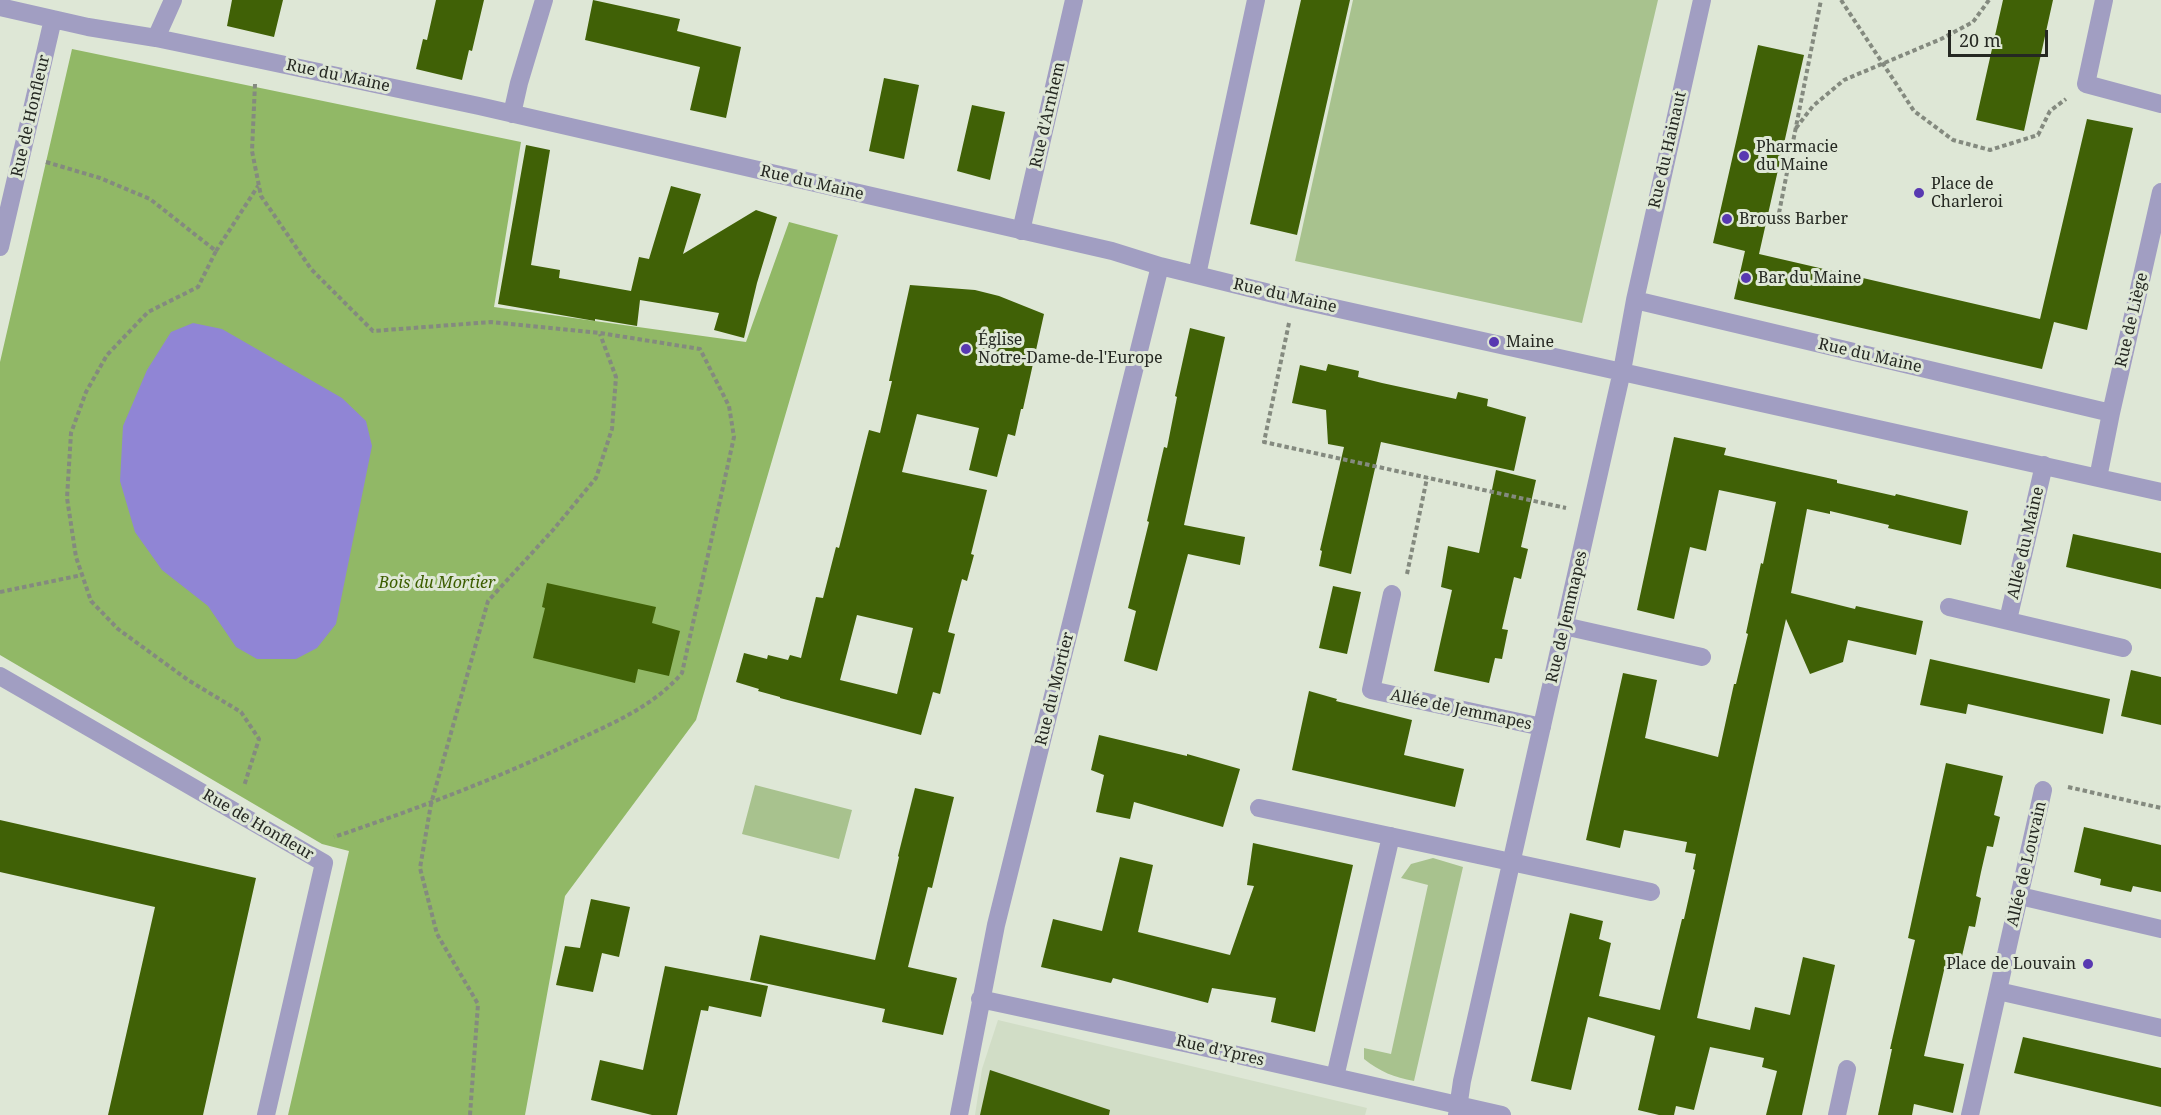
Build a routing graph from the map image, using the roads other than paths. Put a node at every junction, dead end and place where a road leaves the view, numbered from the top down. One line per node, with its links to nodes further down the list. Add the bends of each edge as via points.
1 (173, 0): 9 (street)
2 (544, 0): 11 (street)
3 (1074, 0): 13 (street, Rue d'Arnhem)
4 (1256, 0): 17 (street)
5 (1702, 0): 18 (street, Rue du Hainaut)
6 (2104, 0): 10 (street, via 2086,84)
7 (0, 7): 8 (street, Rue du Maine)
8 (53, 19): 9 (street, Rue du Maine); 14 (street, Rue de Honfleur)
9 (156, 38): 11 (street, Rue du Maine)
10 (2161, 104)
11 (512, 114): 13 (street, Rue du Maine)
12 (2161, 192): 16 (street, Rue de Liège)
13 (1021, 231): 15 (street, Rue du Maine)
14 (0, 247)
15 (1160, 266): 17 (street, Rue du Maine); 40 (street, Rue du Mortier)
16 (2153, 268): 20 (street, Rue de Liège)
17 (1197, 275): 19 (street, Rue du Maine)
18 (1635, 300): 19 (street); 20 (street, Rue du Maine)
19 (1622, 371): 21 (street, Rue du Maine); 27 (street, Rue de Jemmapes)
20 (2111, 413): 22 (street)
21 (2044, 465): 22 (street, Rue du Maine); 26 (street, Allée du Maine)
22 (2098, 478): 23 (street, Rue du Maine)
23 (2161, 492)
24 (1392, 594): 31 (street, Allée de Jemmapes, via 1371,690)
25 (1949, 606): 26 (street, Allée du Maine)
26 (2008, 620): 28 (street, Allée du Maine)
27 (1564, 626): 29 (street); 31 (street, Rue de Jemmapes)
28 (2123, 648)
29 (1702, 657)
30 (0, 676): 45 (street, Rue de Honfleur, via 324,863)
31 (1542, 727): 35 (street, Rue de Jemmapes)
32 (2043, 790): 37 (street, Allée de Louvain)
33 (1259, 808): 34 (street)
34 (1391, 836): 35 (street); 43 (street)
35 (1511, 863): 36 (street); 44 (street, Rue de Jemmapes)
36 (1651, 892)
37 (2020, 896): 38 (street); 39 (street, Allée de Louvain)
38 (2161, 929)
39 (1998, 991): 41 (street); 49 (street, Allée de Louvain)
40 (980, 999): 43 (street, Rue d'Ypres); 46 (street, Rue du Mortier)
41 (2161, 1028)
42 (1847, 1069): 48 (street)
43 (1335, 1077): 44 (street, Rue d'Ypres)
44 (1458, 1110): 47 (street, Rue d'Ypres)
45 (266, 1115)
46 (959, 1115)
47 (1502, 1115)
48 (1837, 1115)
49 (1970, 1115)

